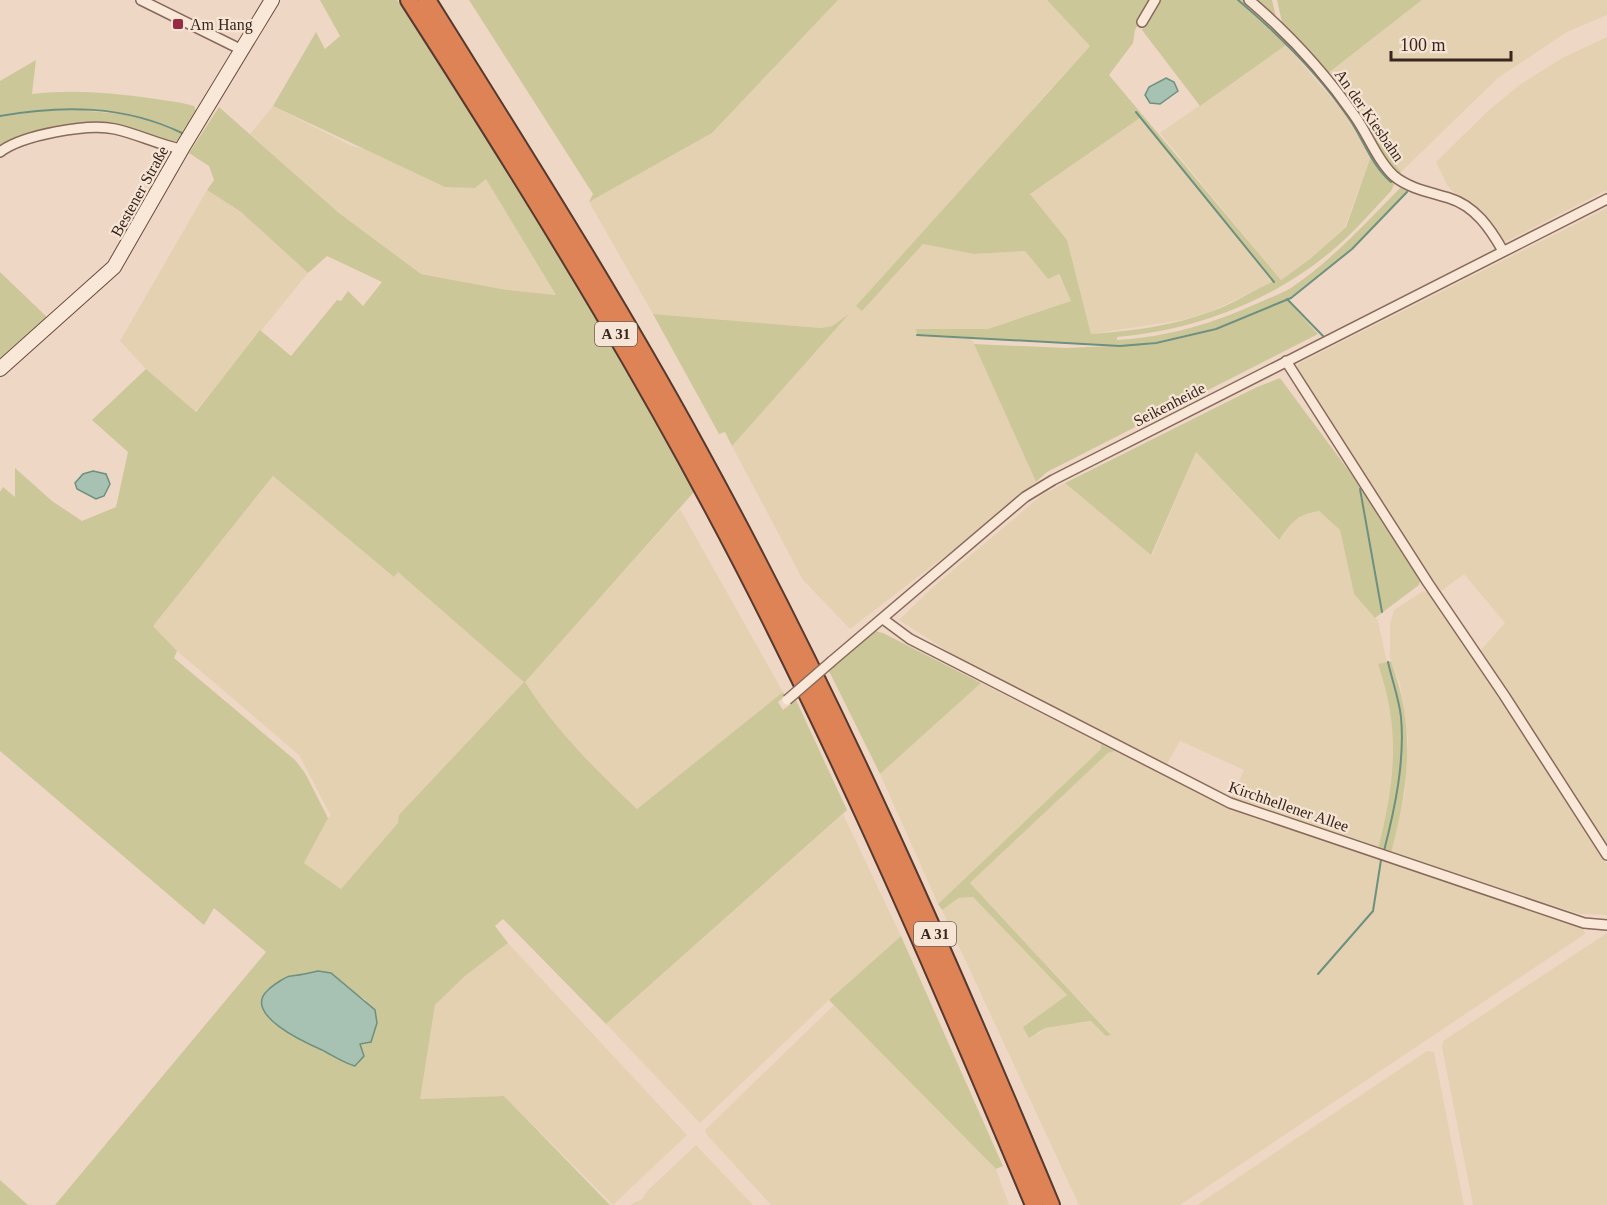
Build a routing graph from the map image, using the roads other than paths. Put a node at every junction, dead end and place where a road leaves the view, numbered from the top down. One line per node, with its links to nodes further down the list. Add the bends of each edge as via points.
1 (141, 0): 8 (street)
2 (272, 0): 8 (street, Bestener Straße)
3 (409, 0): 19 (highway, A 31, via 573,261 776,629 859,802)
4 (427, 0): 20 (highway, A 31, via 608,293 699,450 783,612 882,817)
5 (1155, 0): 7 (street)
6 (1249, 0): 12 (street, An der Kiesbahn, via 1290,36 1327,79 1386,168 1413,187 1465,205 1485,222)
7 (1142, 22)
8 (242, 50): 9 (street, Bestener Straße)
9 (182, 147): 10 (street, via 103,127 21,141); 14 (street, Bestener Straße, via 114,267)
10 (0, 152)
11 (1607, 199): 12 (street, Seikenheide)
12 (1503, 251): 13 (street, Seikenheide)
13 (1286, 360): 15 (street, Seikenheide, via 1036,490); 17 (street)
14 (0, 369)
15 (883, 619): 16 (street, Seikenheide, bridge); 18 (street, Kirchhellener Allee, via 910,639 1230,803 1584,923)
16 (787, 700)
17 (1607, 855)
18 (1607, 925)
19 (1034, 1205)
20 (1051, 1205)

